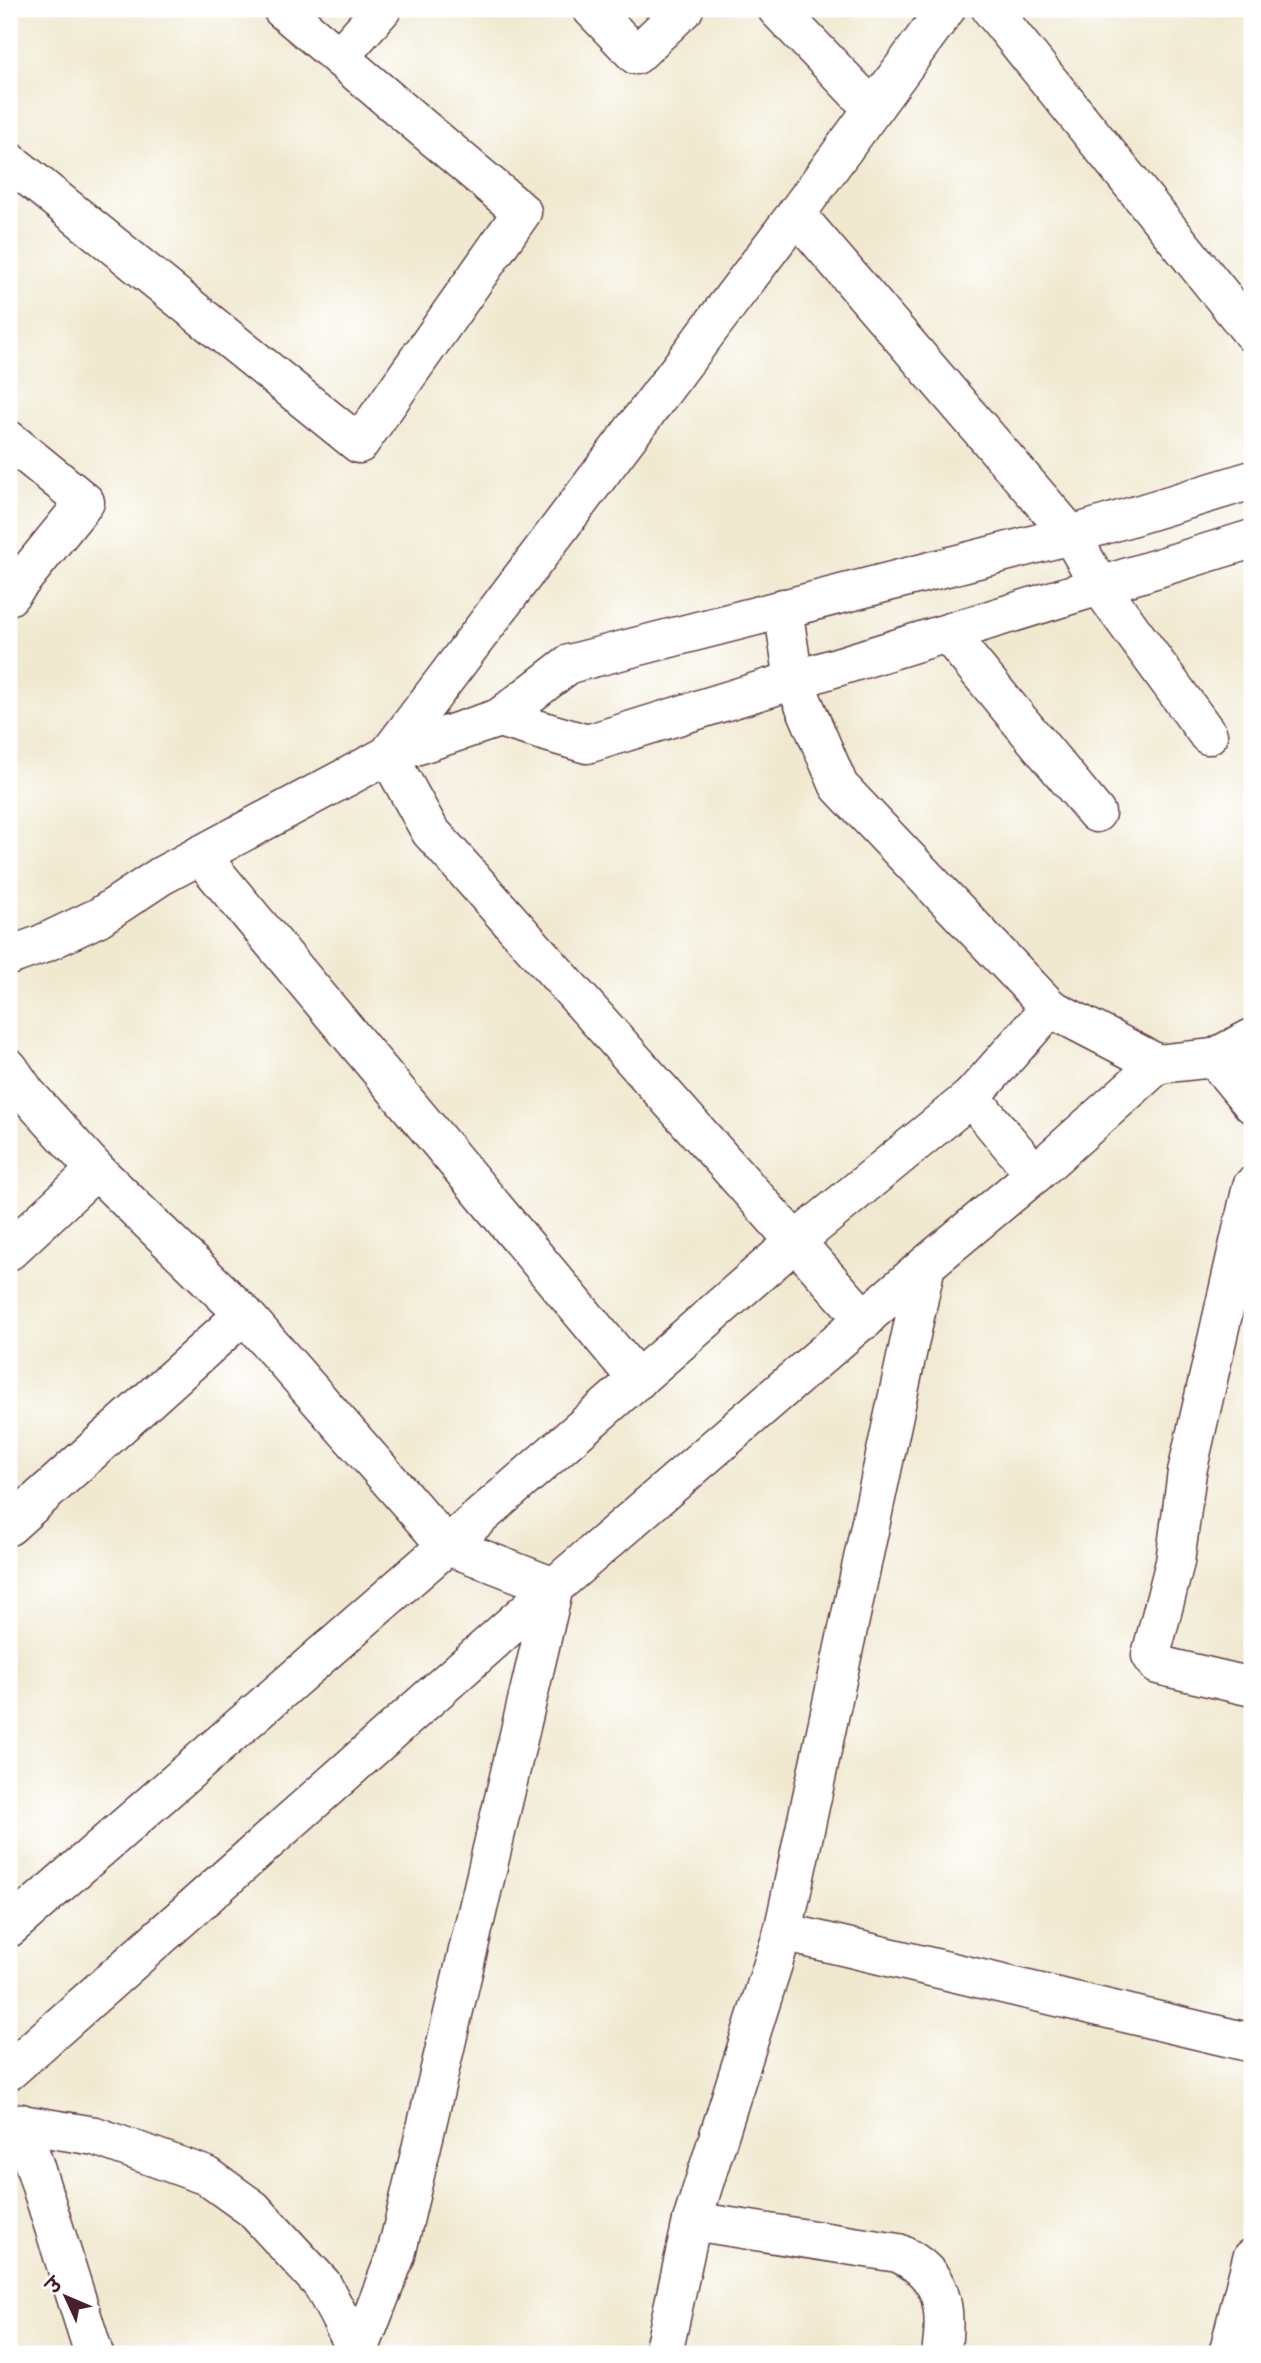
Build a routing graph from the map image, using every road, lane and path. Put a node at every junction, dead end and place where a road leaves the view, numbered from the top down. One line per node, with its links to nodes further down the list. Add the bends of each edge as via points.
1 (282, 9): 8 (street)
2 (382, 9): 8 (street)
3 (592, 9): 4 (street, via 636,55)
4 (684, 9)
5 (777, 9): 9 (street)
6 (946, 9): 9 (street)
7 (990, 9): 12 (street)
8 (339, 57): 10 (street, via 522,212 359,444)
9 (873, 109): 11 (street)
10 (9, 161)
11 (796, 214): 15 (street); 24 (street)
12 (1252, 333)
13 (9, 440): 18 (street, via 85,502)
14 (1252, 481): 15 (street)
15 (1071, 536): 17 (street); 19 (street)
16 (1252, 538): 17 (street)
17 (1101, 588): 20 (street); 23 (street)
18 (9, 596)
19 (783, 608): 21 (street); 22 (street, via 569,664)
20 (948, 634): 21 (street); 25 (street)
21 (794, 681): 22 (street, via 587,744); 28 (street, via 839,786)
22 (499, 718): 24 (street)
23 (1208, 735)
24 (388, 755): 26 (street); 38 (street, via 430,831)
25 (1096, 813)
26 (200, 855): 27 (street, via 99,917); 43 (street)
27 (9, 956)
28 (1049, 1008): 31 (street); 33 (street)
29 (1252, 1038): 30 (street)
30 (1214, 1058): 31 (street); 34 (street)
31 (1158, 1064): 36 (street)
32 (9, 1068): 35 (street)
33 (971, 1097): 36 (street); 38 (street)
34 (1252, 1104)
35 (96, 1170): 39 (street); 41 (street)
36 (1035, 1174): 40 (street)
37 (1252, 1186): 47 (street, via 1187,1472 1175,1562 1151,1655 1158,1665)
38 (796, 1241): 42 (street); 43 (street)
39 (9, 1251)
40 (926, 1265): 42 (street); 49 (street)
41 (244, 1314): 44 (street); 45 (street)
42 (864, 1320): 46 (street)
43 (638, 1380): 45 (street)
44 (9, 1526)
45 (446, 1545): 46 (street); 48 (street)
46 (554, 1587): 51 (street); 55 (street, via 403,2229)
47 (1252, 1687)
48 (9, 1928)
49 (783, 1932): 50 (street); 53 (street)
50 (1252, 2043)
51 (9, 2071)
52 (15, 2123): 55 (street, via 95,2136 207,2176 253,2209 322,2284); 56 (street)
53 (692, 2221): 57 (street); 58 (street, via 898,2253 919,2263 936,2285 946,2319)
54 (1252, 2258): 59 (street)
55 (358, 2353)
56 (94, 2354)
57 (663, 2354)
58 (941, 2354)
59 (1227, 2354)

